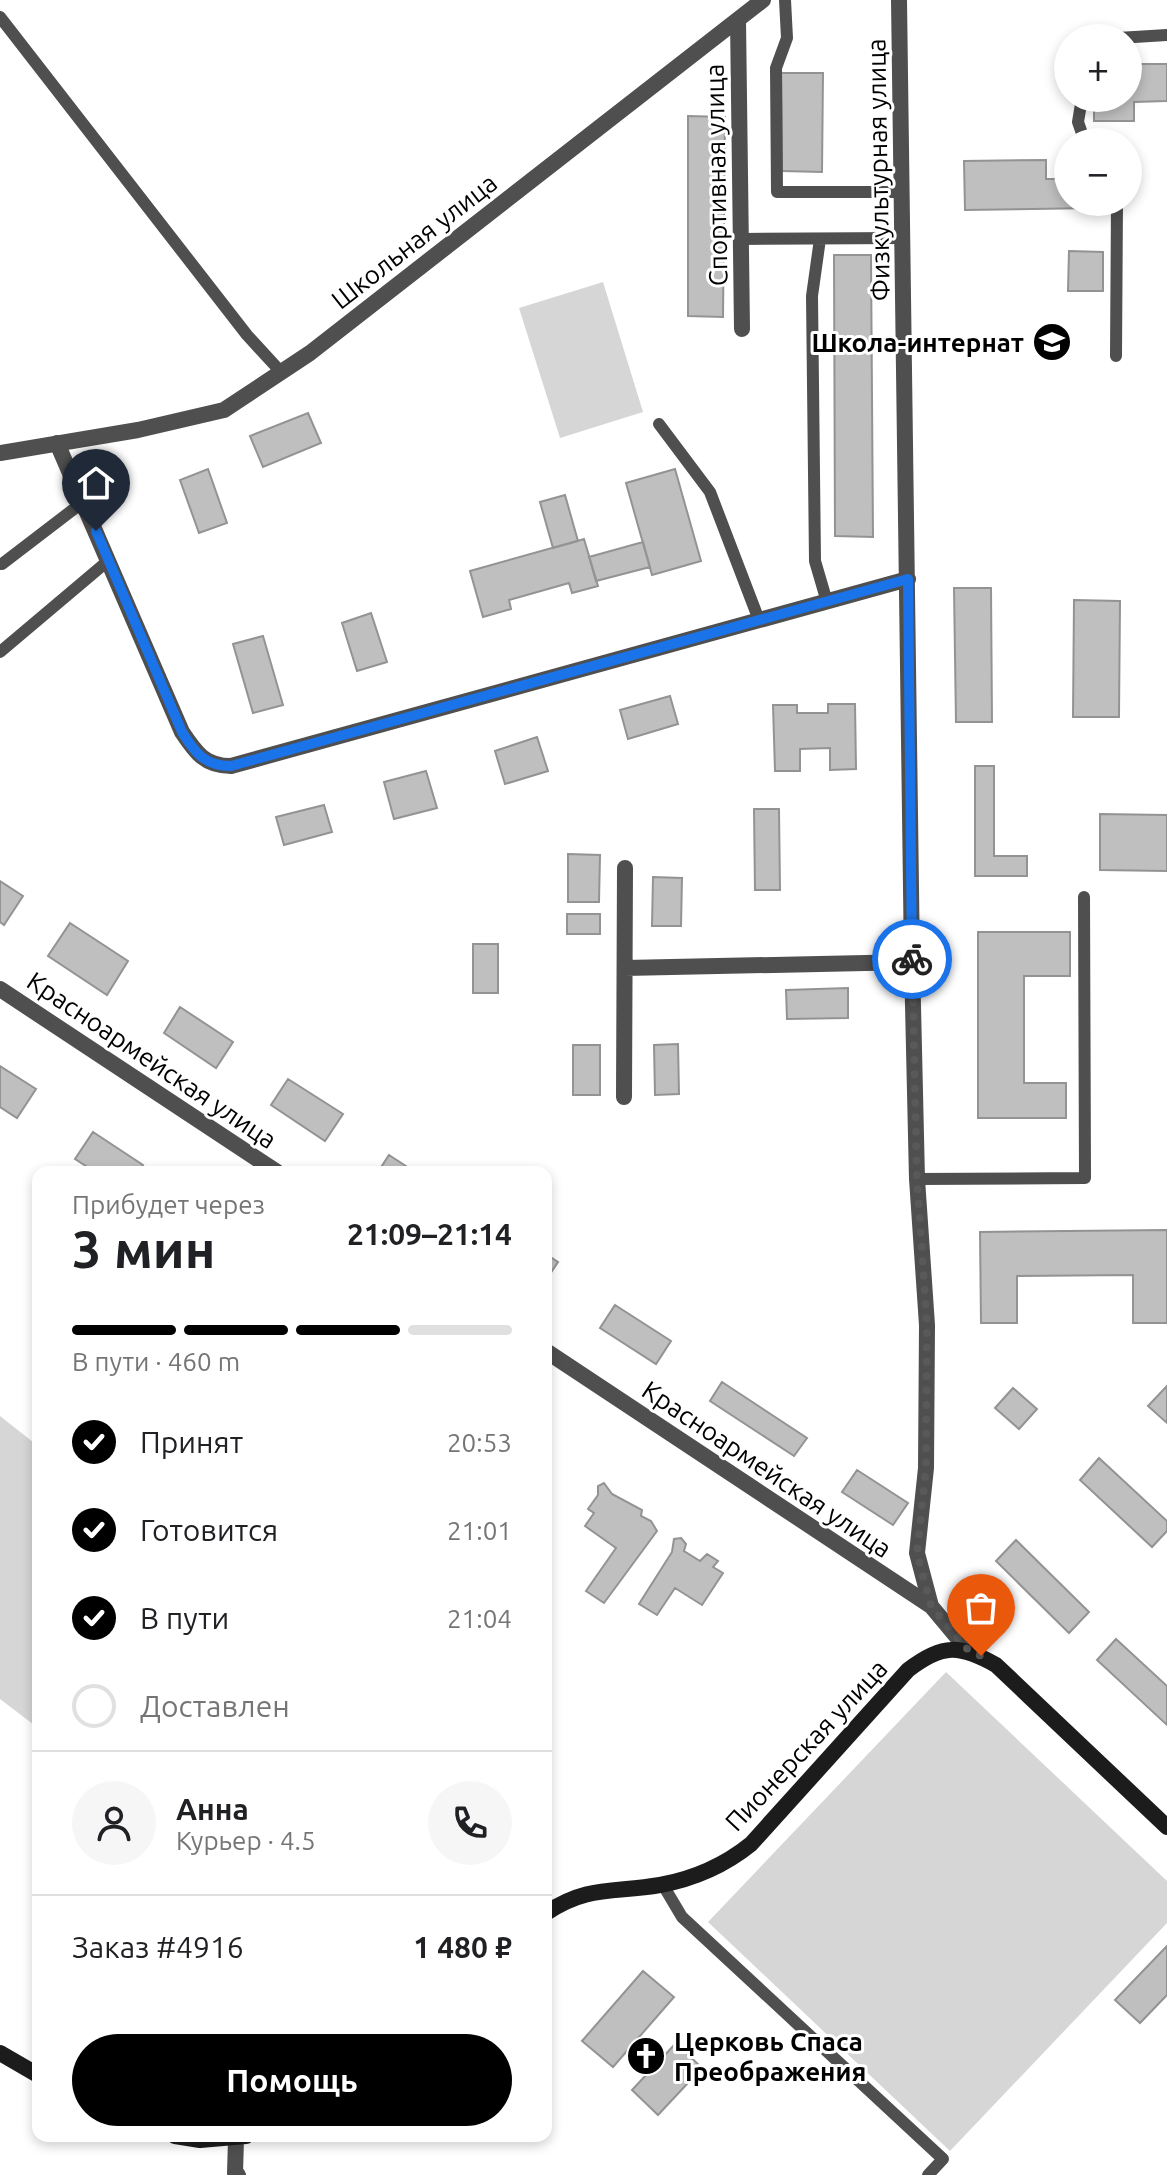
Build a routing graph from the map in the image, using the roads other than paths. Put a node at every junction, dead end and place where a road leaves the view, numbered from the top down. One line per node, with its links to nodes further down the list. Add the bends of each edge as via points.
1 (763, 0): 5 (street, Школьная улица)
2 (785, 0): 8 (lane, via 787,38 776,68 777,192)
3 (899, 0): 8 (street, Физкультурная улица)
4 (0, 17): 15 (lane)
5 (738, 20): 11 (street, Спортивная улица); 15 (street, Школьная улица)
6 (1167, 35): 7 (lane)
7 (1142, 37)
8 (902, 192): 10 (street, Физкультурная улица)
9 (1117, 216): 14 (lane)
10 (903, 238): 12 (lane); 22 (street, Физкультурная улица)
11 (741, 239): 12 (lane); 13 (street, Спортивная улица)
12 (820, 239): 23 (lane, via 812,296 815,561)
13 (742, 329)
14 (1116, 356)
15 (281, 372): 17 (street, Школьная улица, via 224,410)
16 (659, 424): 24 (lane, via 710,492)
17 (57, 443): 18 (street, Школьная улица); 19 (street)
18 (0, 453)
19 (83, 502): 20 (street); 21 (lane)
20 (109, 560): 24 (street, via 182,732 203,760 216,766 350,735); 25 (lane)
21 (2, 564)
22 (908, 579): 23 (street); 28 (street, Физкультурная улица)
23 (827, 602): 24 (street)
24 (759, 620)
25 (0, 652)
26 (625, 868): 29 (street)
27 (1084, 897): 33 (lane, via 1085,1178)
28 (912, 962): 29 (street); 33 (street, Физкультурная улица)
29 (625, 968): 31 (street)
30 (0, 989): 32 (street, Красноармейская улица)
31 (624, 1097)
32 (268, 1166)
33 (917, 1179): 35 (street, Физкультурная улица, via 927,1341 926,1468 917,1553)
34 (552, 1355): 35 (street, Красноармейская улица)
35 (931, 1606): 36 (street, Красноармейская улица)
36 (966, 1648): 37 (main road, Красноармейская улица, via 996,1665); 38 (main road, Пионерская улица, via 935,1654 908,1670 743,1851 701,1874)
37 (1167, 1827)
38 (663, 1885): 39 (main road, Пионерская улица, via 592,1891); 44 (lane, via 682,1917 943,2159)
39 (552, 1910)
40 (0, 2053): 41 (main road)
41 (32, 2072)
42 (240, 2142): 43 (street)
43 (235, 2174)
44 (928, 2175)

